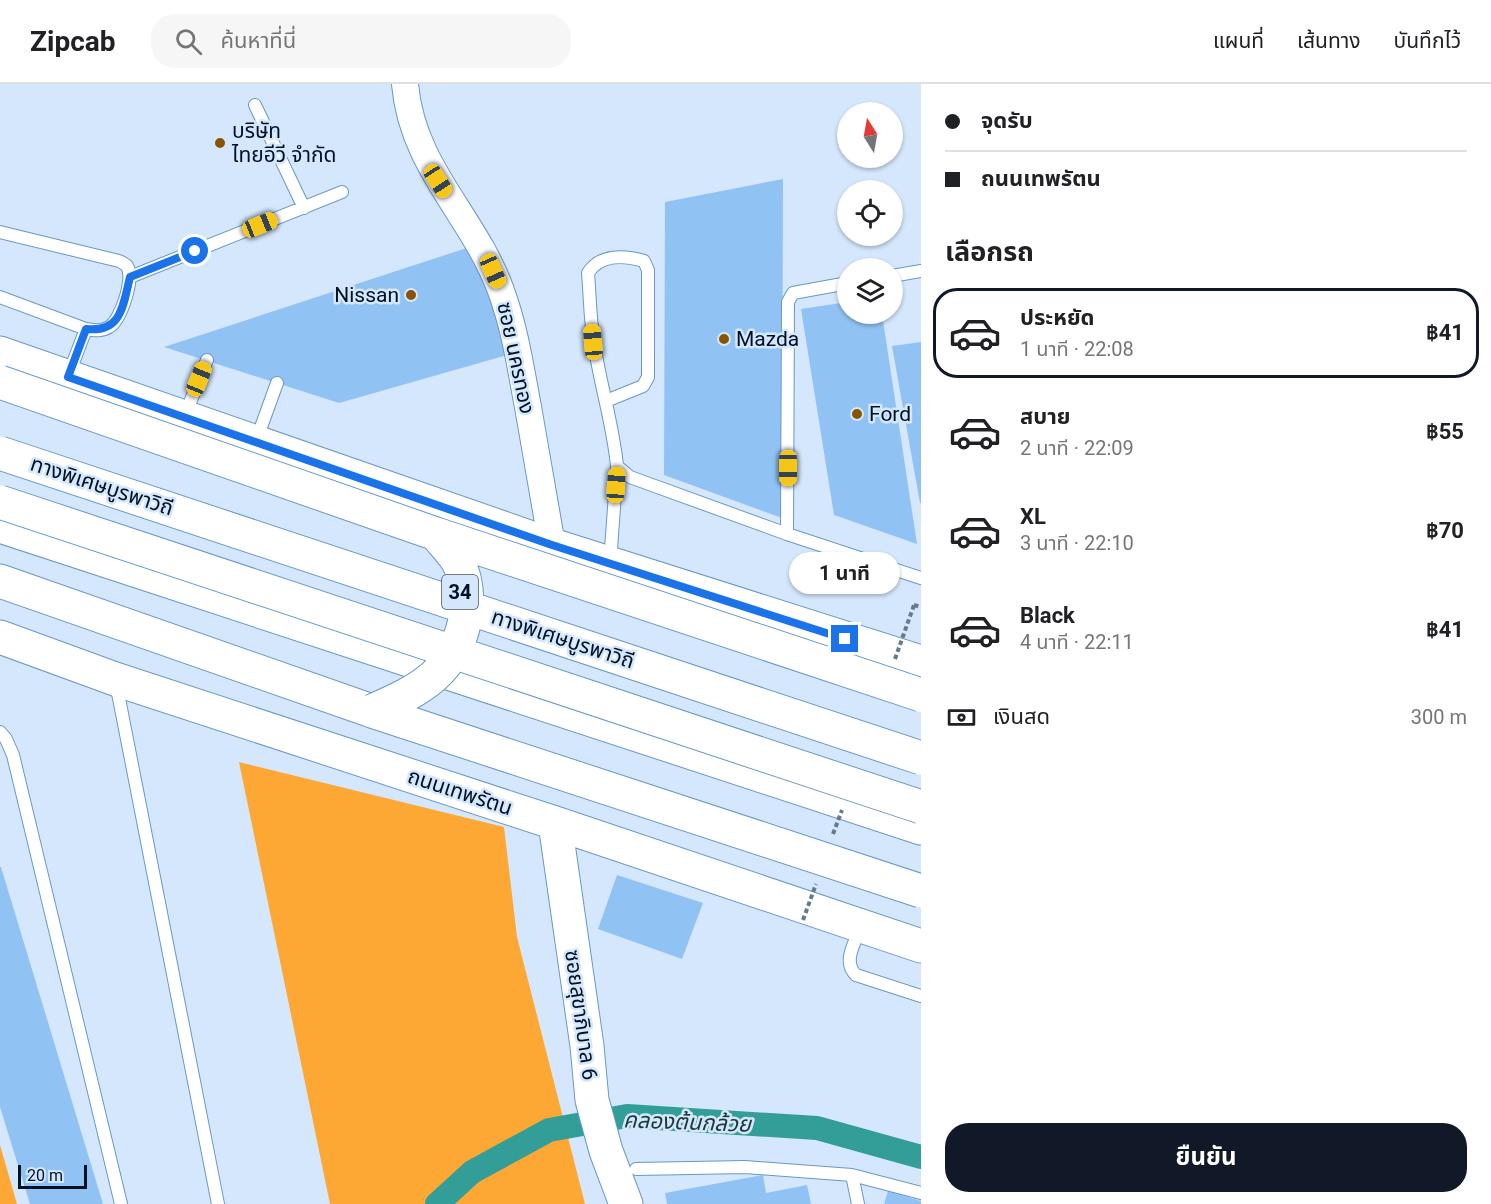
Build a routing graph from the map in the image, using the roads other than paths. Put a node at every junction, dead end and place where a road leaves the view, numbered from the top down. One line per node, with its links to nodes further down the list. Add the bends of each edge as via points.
1 (405, 84): 27 (street, ซอย นครทอง, via 417,140 438,181 486,255 513,326)
2 (255, 105): 4 (lane)
3 (342, 192): 4 (lane)
4 (304, 208): 8 (lane)
5 (0, 232): 8 (lane, via 119,261)
6 (921, 271): 7 (lane)
7 (903, 274)
8 (130, 277): 11 (lane, via 123,307 111,326 100,331)
9 (837, 285): 26 (lane, via 793,293 788,302)
10 (0, 297): 11 (lane)
11 (86, 329): 14 (lane)
12 (0, 352): 14 (main road)
13 (207, 360): 18 (lane)
14 (68, 377): 18 (main road)
15 (0, 382): 25 (main road, bridge)
16 (278, 383): 20 (lane)
17 (606, 401): 17 (lane, via 593,342 588,273 594,264 607,258 632,257 644,261 648,270 648,377 643,386); 22 (lane)
18 (184, 416): 20 (main road)
19 (0, 436): 37 (main road, 34)
20 (256, 441): 27 (main road)
21 (0, 453): 38 (main road, ทางพิเศษบูรพาวิถี, bridge)
22 (618, 466): 26 (lane, via 630,477); 28 (lane)
23 (0, 502): 39 (main road, bridge)
24 (0, 526): 41 (main road)
25 (436, 534): 34 (main road, bridge); 35 (main road, bridge, via 456,559 465,580 467,603 457,646 432,679 405,697)
26 (787, 534): 29 (lane)
27 (552, 545): 28 (main road)
28 (610, 564): 32 (main road)
29 (921, 578)
30 (0, 581): 35 (main road)
31 (0, 637): 33 (main road, ถนนเทพรัตน)
32 (921, 662)
33 (115, 679): 40 (main road, ถนนเทพรัตน); 50 (lane)
34 (921, 695)
35 (372, 711): 42 (main road, bridge)
36 (0, 732): 49 (lane, via 13,755)
37 (921, 744)
38 (921, 758)
39 (921, 807)
40 (555, 823): 43 (main road, ถนนเทพรัตน); 51 (main road, ซอยสุขาภิบาล 6, via 592,1100)
41 (921, 828)
42 (921, 891)
43 (861, 926): 44 (main road, ถนนเทพรัตน); 45 (lane, via 848,962 850,970)
44 (921, 946)
45 (921, 996)
46 (636, 1169): 47 (lane, via 745,1167)
47 (852, 1175): 48 (lane); 52 (lane)
48 (921, 1194)
49 (121, 1204)
50 (218, 1204)
51 (626, 1204)
52 (858, 1204)

